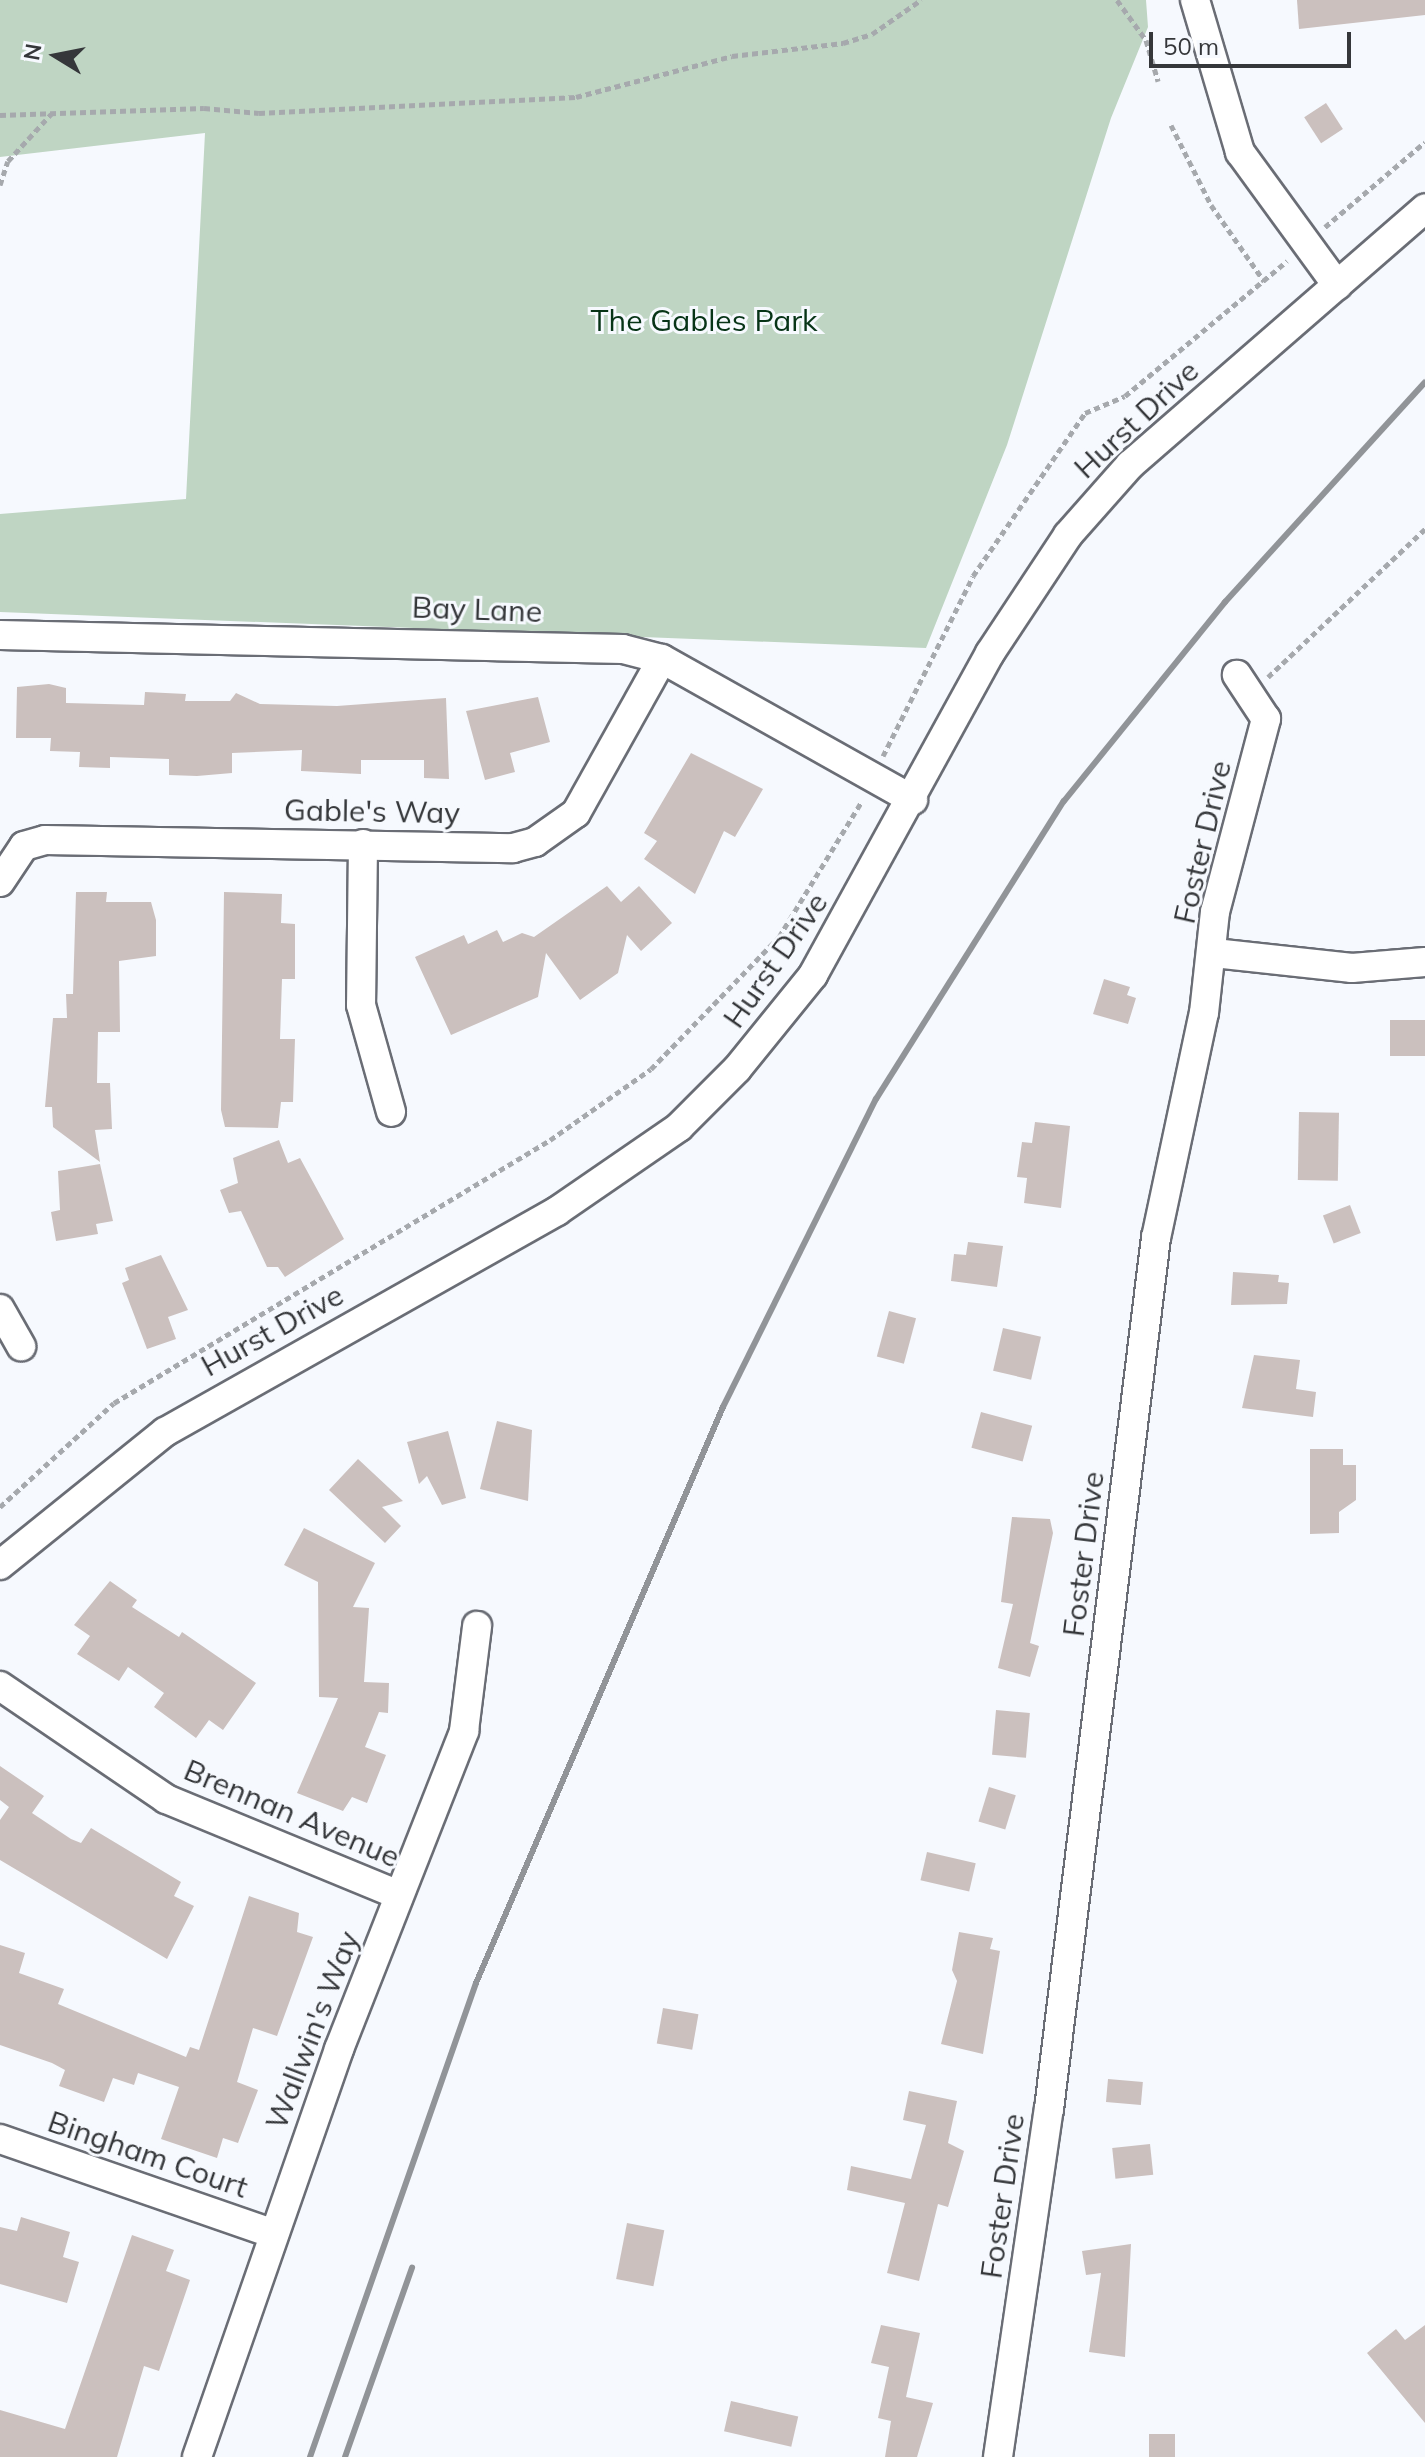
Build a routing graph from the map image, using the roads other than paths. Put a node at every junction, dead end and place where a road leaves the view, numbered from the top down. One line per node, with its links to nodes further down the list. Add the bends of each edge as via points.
1 (1195, 0): 3 (street, via 1216,91 1240,152)
2 (1425, 209): 3 (street, Hurst Drive)
3 (1337, 285): 7 (street, Hurst Drive, via 1130,465 1068,535 990,653)
4 (0, 635): 5 (street, Bay Lane, via 375,640 623,649)
5 (662, 659): 7 (street, Bay Lane); 8 (street, Gable's Way, via 576,813 556,832 513,848)
6 (1244, 685): 10 (street, Foster Drive, via 1266,719 1215,912)
7 (913, 800): 15 (street, Hurst Drive, via 795,1000 679,1127 584,1195 177,1425)
8 (363, 844): 9 (street, Gable's Way, via 45,840 24,846); 12 (street, via 361,1005)
9 (0, 882)
10 (1214, 953): 11 (street, via 1352,968); 22 (street, Foster Drive, via 1156,1238 1049,2109)
11 (1425, 962)
12 (391, 1112)
13 (0, 1309): 14 (street)
14 (21, 1346)
15 (0, 1565)
16 (477, 1626): 18 (street, Wallwin's Way, via 464,1731)
17 (0, 1686): 18 (street, Brennan Avenue, via 166,1799)
18 (399, 1895): 20 (street, Wallwin's Way)
19 (0, 2139): 20 (street, Bingham Court)
20 (274, 2234): 21 (street, Wallwin's Way)
21 (197, 2457)
22 (998, 2457)

